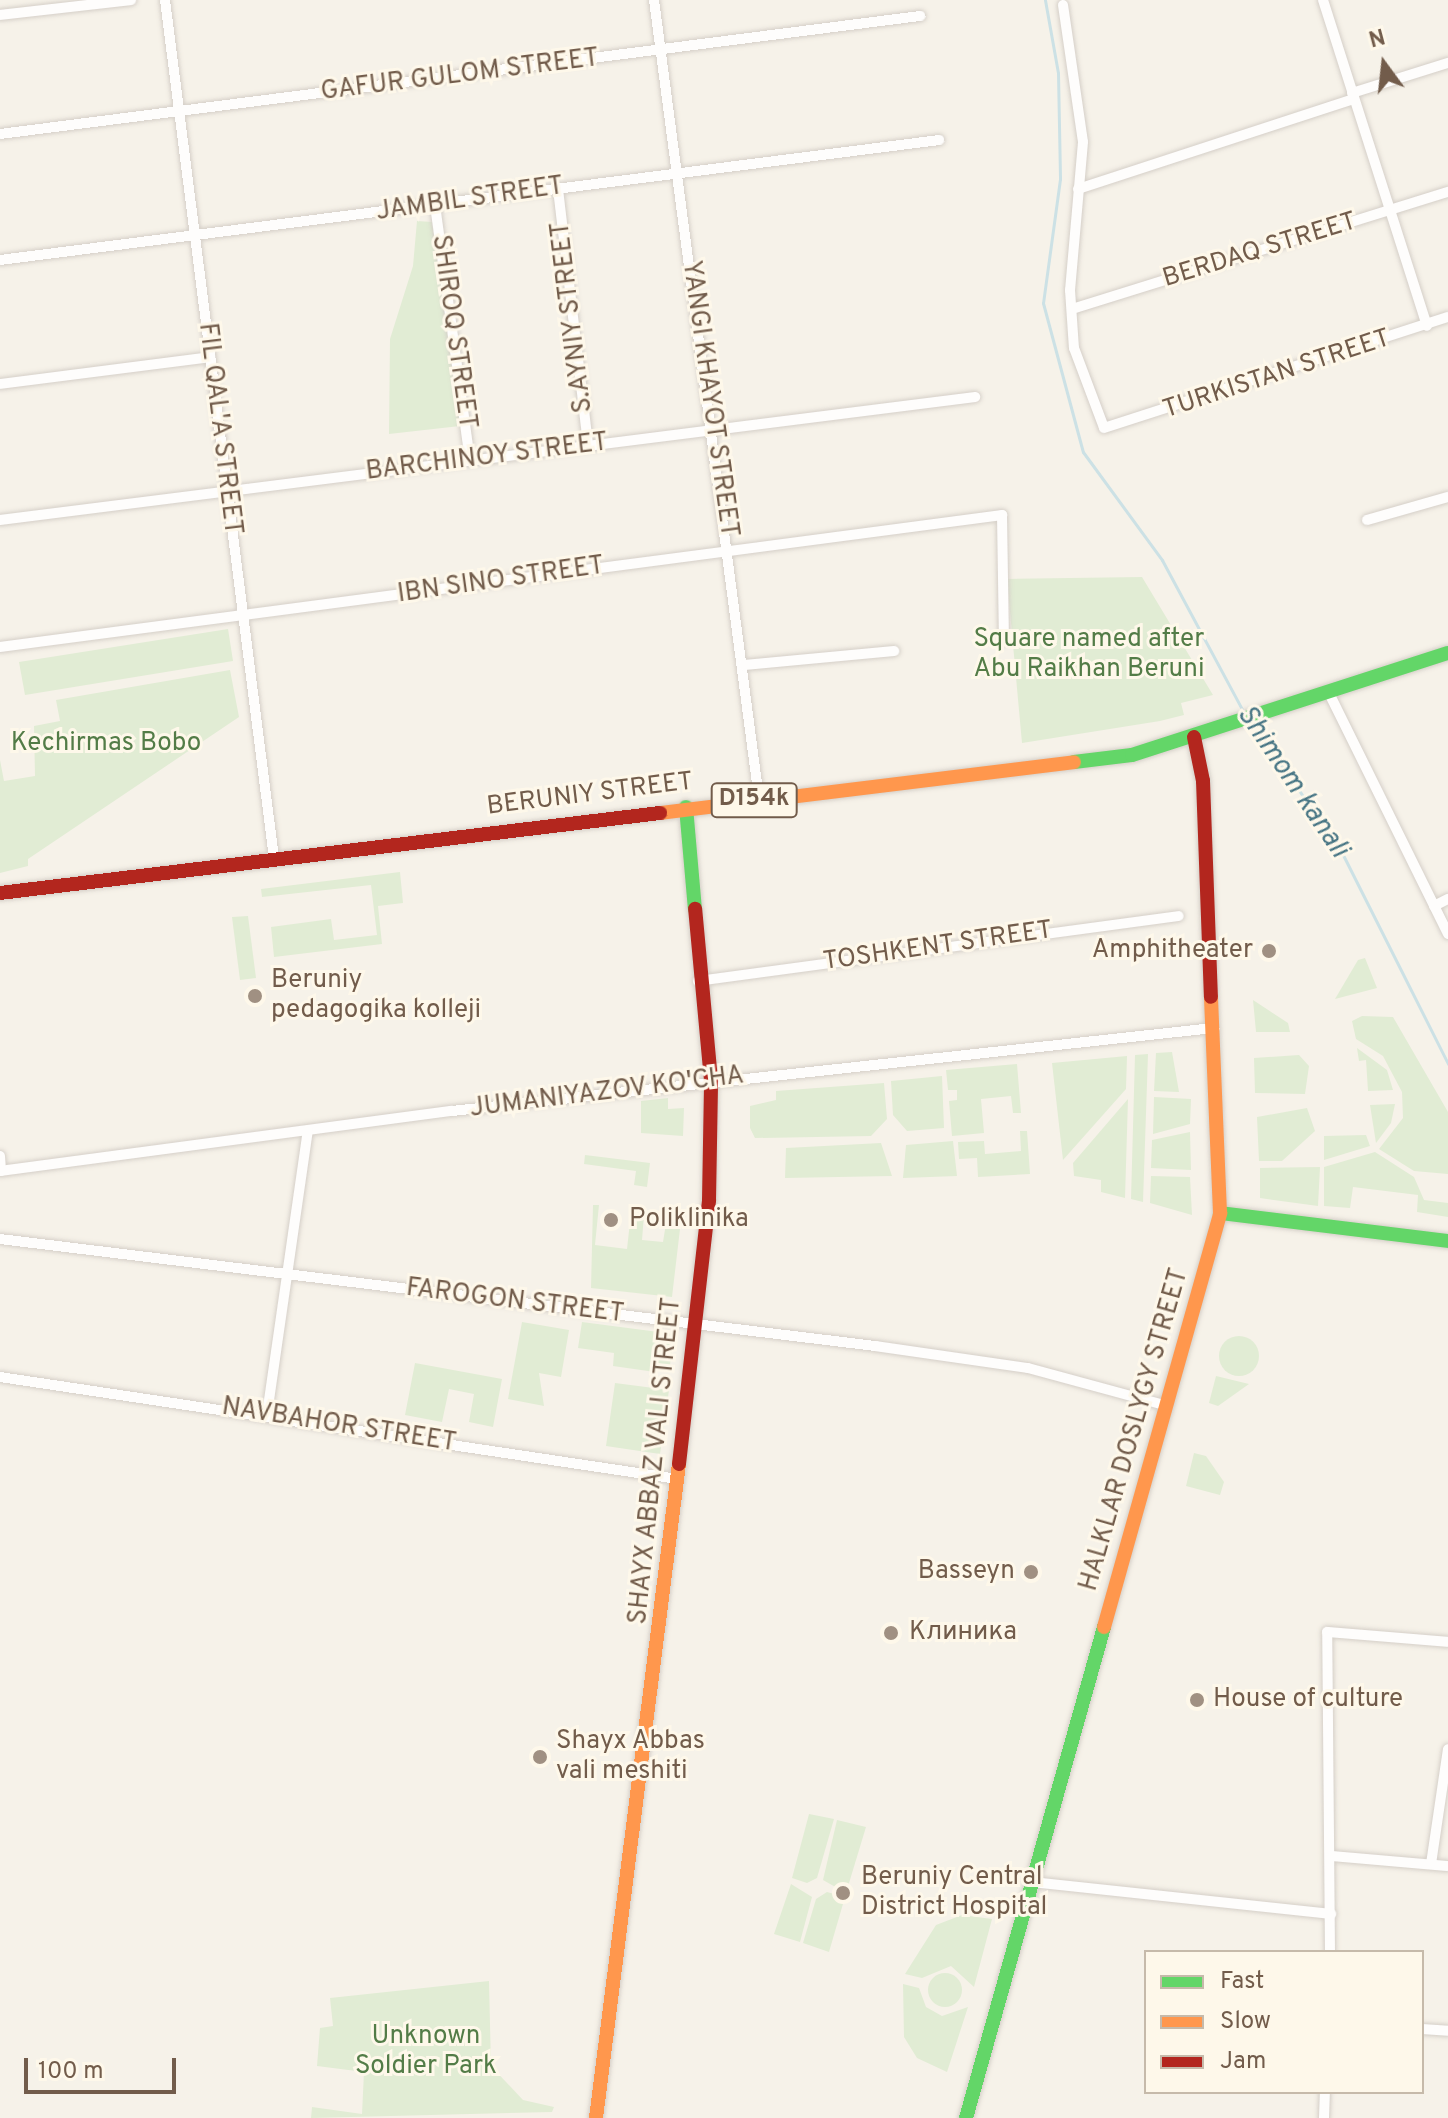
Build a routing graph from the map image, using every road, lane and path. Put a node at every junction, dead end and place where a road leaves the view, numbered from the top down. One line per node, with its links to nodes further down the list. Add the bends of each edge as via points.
1 (131, 0): 6 (street)
2 (165, 0): 11 (street, FIL QAL'A STREET)
3 (654, 0): 8 (street, YANGI KHAYOT STREET)
4 (1323, 0): 10 (street)
5 (1063, 5): 16 (street, via 1083,142)
6 (0, 15)
7 (920, 16): 8 (street, GAFUR GULOM STREET)
8 (661, 51): 11 (street, GAFUR GULOM STREET); 14 (street, YANGI KHAYOT STREET)
9 (1448, 63): 10 (street)
10 (1353, 96): 16 (street); 19 (street)
11 (179, 112): 12 (street, GAFUR GULOM STREET); 20 (street, FIL QAL'A STREET)
12 (0, 134)
13 (939, 140): 14 (street, JAMBIL STREET)
14 (679, 171): 15 (street, JAMBIL STREET); 28 (street, YANGI KHAYOT STREET)
15 (558, 189): 18 (street, JAMBIL STREET); 29 (street, S.AYNIY STREET)
16 (1078, 189): 22 (street)
17 (1448, 192): 19 (street, BERDAQ STREET)
18 (435, 205): 20 (street, JAMBIL STREET); 30 (street, SHIROQ STREET)
19 (1392, 211): 22 (street, BERDAQ STREET); 24 (street)
20 (194, 237): 21 (street, JAMBIL STREET); 25 (street, FIL QAL'A STREET)
21 (0, 260)
22 (1072, 309): 24 (street, TURKISTAN STREET, via 1074,348 1104,428)
23 (1448, 317): 24 (street, TURKISTAN STREET)
24 (1427, 326)
25 (210, 357): 26 (street); 31 (street, FIL QAL'A STREET)
26 (0, 384)
27 (975, 397): 28 (street, BARCHINOY STREET)
28 (709, 430): 29 (street, BARCHINOY STREET); 35 (street, YANGI KHAYOT STREET)
29 (588, 445): 30 (street, BARCHINOY STREET)
30 (470, 459): 31 (street, BARCHINOY STREET)
31 (228, 491): 33 (street, BARCHINOY STREET); 36 (street, FIL QAL'A STREET)
32 (1448, 497): 34 (street)
33 (0, 520)
34 (1367, 520)
35 (730, 551): 36 (street, IBN SINO STREET); 37 (street, IBN SINO STREET, via 1002,515); 41 (street, YANGI KHAYOT STREET)
36 (242, 615): 38 (street, IBN SINO STREET); 46 (street, FIL QAL'A STREET)
37 (1004, 640)
38 (0, 647)
39 (894, 651): 41 (street)
40 (1446, 659): 42 (street, D154k)
41 (744, 665): 44 (street, YANGI KHAYOT STREET)
42 (1328, 691): 43 (street, BERUNIY STREET / D154k); 49 (street)
43 (1194, 737): 44 (street, BERUNIY STREET / D154k, via 1132,755); 53 (street, HALKLAR DOSLYGY STREET, via 1203,781)
44 (759, 799): 45 (street, BERUNIY STREET / D154k)
45 (686, 807): 46 (street, BERUNIY STREET / D154k); 52 (street, SHAYX ABBAZ VALI STREET)
46 (274, 858): 47 (street, BERUNIY STREET / D154k)
47 (0, 893)
48 (1448, 899): 49 (street)
49 (1434, 906): 51 (street)
50 (1179, 916): 52 (street, TOSHKENT STREET)
51 (1448, 934)
52 (698, 981): 54 (street, SHAYX ABBAZ VALI STREET)
53 (1214, 1028): 54 (street, JUMANIYAZOV KO'CHA); 58 (street, HALKLAR DOSLYGY STREET)
54 (711, 1080): 55 (street, JUMANIYAZOV KO'CHA); 62 (street, SHAYX ABBAZ VALI STREET)
55 (308, 1131): 57 (street, JUMANIYAZOV KO'CHA); 61 (street)
56 (0, 1156): 57 (street)
57 (1, 1171)
58 (1220, 1213): 60 (street); 64 (street, HALKLAR DOSLYGY STREET)
59 (0, 1239): 61 (street, FAROGON STREET)
60 (1448, 1241)
61 (288, 1274): 62 (street, FAROGON STREET); 65 (street)
62 (697, 1325): 64 (street, FAROGON STREET, via 1028,1368); 66 (street, SHAYX ABBAZ VALI STREET)
63 (0, 1377): 65 (street, NAVBAHOR STREET)
64 (1168, 1406): 72 (street, HALKLAR DOSLYGY STREET)
65 (267, 1414): 66 (street, NAVBAHOR STREET)
66 (678, 1479): 78 (street, SHAYX ABBAZ VALI STREET)
67 (1448, 1642): 69 (street, via 1327,1632)
68 (1448, 1751): 70 (street)
69 (1331, 1856): 70 (street); 73 (street)
70 (1431, 1864): 71 (street)
71 (1448, 1866)
72 (1032, 1882): 73 (street); 79 (street, HALKLAR DOSLYGY STREET)
73 (1331, 1914): 74 (street)
74 (1330, 1950)
75 (1424, 2029): 76 (street)
76 (1448, 2031)
77 (1325, 2094): 80 (street)
78 (596, 2118)
79 (966, 2118)
80 (1324, 2118)

